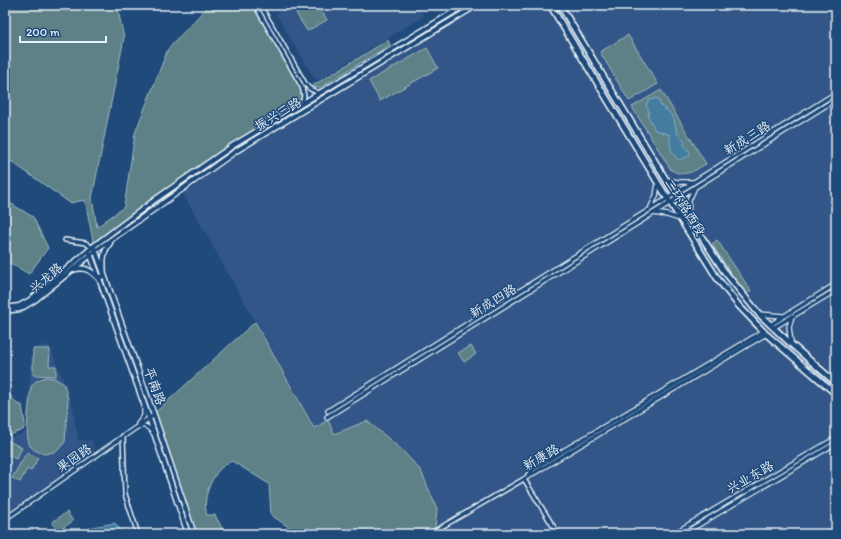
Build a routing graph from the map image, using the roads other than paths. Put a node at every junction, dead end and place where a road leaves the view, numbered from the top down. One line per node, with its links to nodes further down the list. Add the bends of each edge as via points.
1 (255, 5): 10 (street, via 302,87)
2 (260, 5): 7 (street, via 306,84 310,89)
3 (465, 5): 7 (main road, 振兴三路)
4 (477, 5): 12 (main road, 振兴三路)
5 (550, 5): 14 (main road, 二环路西段)
6 (560, 5): 13 (main road, 二环路西段)
7 (319, 92): 10 (main road, 振兴三路)
8 (836, 93): 15 (street, 新成三路)
9 (836, 99): 15 (street, 新成三路)
10 (302, 103): 11 (main road, 振兴三路)
11 (286, 113): 12 (main road); 24 (main road, 振兴三路, via 234,145 156,199)
12 (289, 119): 22 (main road, 振兴三路, via 230,155)
13 (667, 180): 15 (street); 16 (main road, 二环路西段)
14 (658, 183): 17 (main road, 二环路西段); 18 (street, via 656,196)
15 (695, 184): 16 (street, 新成三路); 20 (street, via 689,200)
16 (676, 196): 17 (street, 新成三路); 20 (main road, 二环路西段)
17 (668, 200): 18 (street, 新成四路); 19 (street, 新成四路); 21 (main road, 二环路西段)
18 (649, 210): 41 (street, 新成四路)
19 (652, 213): 21 (street); 43 (street, 新成四路)
20 (688, 216): 32 (main road, 二环路西段, via 724,271)
21 (680, 219): 36 (main road, 二环路西段, via 718,278 739,306)
22 (113, 239): 24 (main road, 振兴三路); 26 (main road, via 104,255)
23 (65, 240): 24 (street, via 86,243)
24 (92, 250): 25 (main road, 兴龙路); 26 (main road, 平南路); 27 (main road, 平南路); 30 (main road, 兴龙路, via 30,300 19,306)
25 (71, 270): 27 (main road, via 87,269); 31 (main road, 兴龙路, via 28,305)
26 (104, 276): 27 (main road); 42 (main road, 平南路)
27 (98, 278): 40 (main road, 平南路)
28 (836, 284): 33 (street)
29 (836, 290): 34 (street)
30 (5, 308)
31 (5, 311)
32 (759, 314): 33 (street); 35 (main road, 二环路西段)
33 (784, 316): 35 (street)
34 (792, 316): 35 (street); 37 (street, via 789,327)
35 (771, 326): 37 (main road, 二环路西段)
36 (765, 333): 39 (main road, 二环路西段); 50 (street, 新康路, via 533,469)
37 (791, 344): 38 (main road, 二环路西段)
38 (836, 383)
39 (836, 394)
40 (144, 403): 44 (main road, 平南路); 45 (street, via 144,416)
41 (328, 411)
42 (154, 415): 44 (street, 果园路); 55 (main road, 平南路)
43 (327, 417)
44 (149, 418): 45 (street, 果园路); 47 (main road, 平南路)
45 (136, 428): 46 (street, 果园路); 47 (street, via 148,426)
46 (123, 436): 51 (street, 果园路); 53 (street, via 126,494)
47 (155, 436): 54 (main road, 平南路)
48 (836, 438): 57 (street, 兴业东路)
49 (836, 443): 58 (street, 兴业东路)
50 (524, 479): 52 (street); 56 (street)
51 (5, 519)
52 (433, 532)
53 (138, 534)
54 (188, 534)
55 (194, 534)
56 (558, 534)
57 (673, 534)
58 (683, 534)

